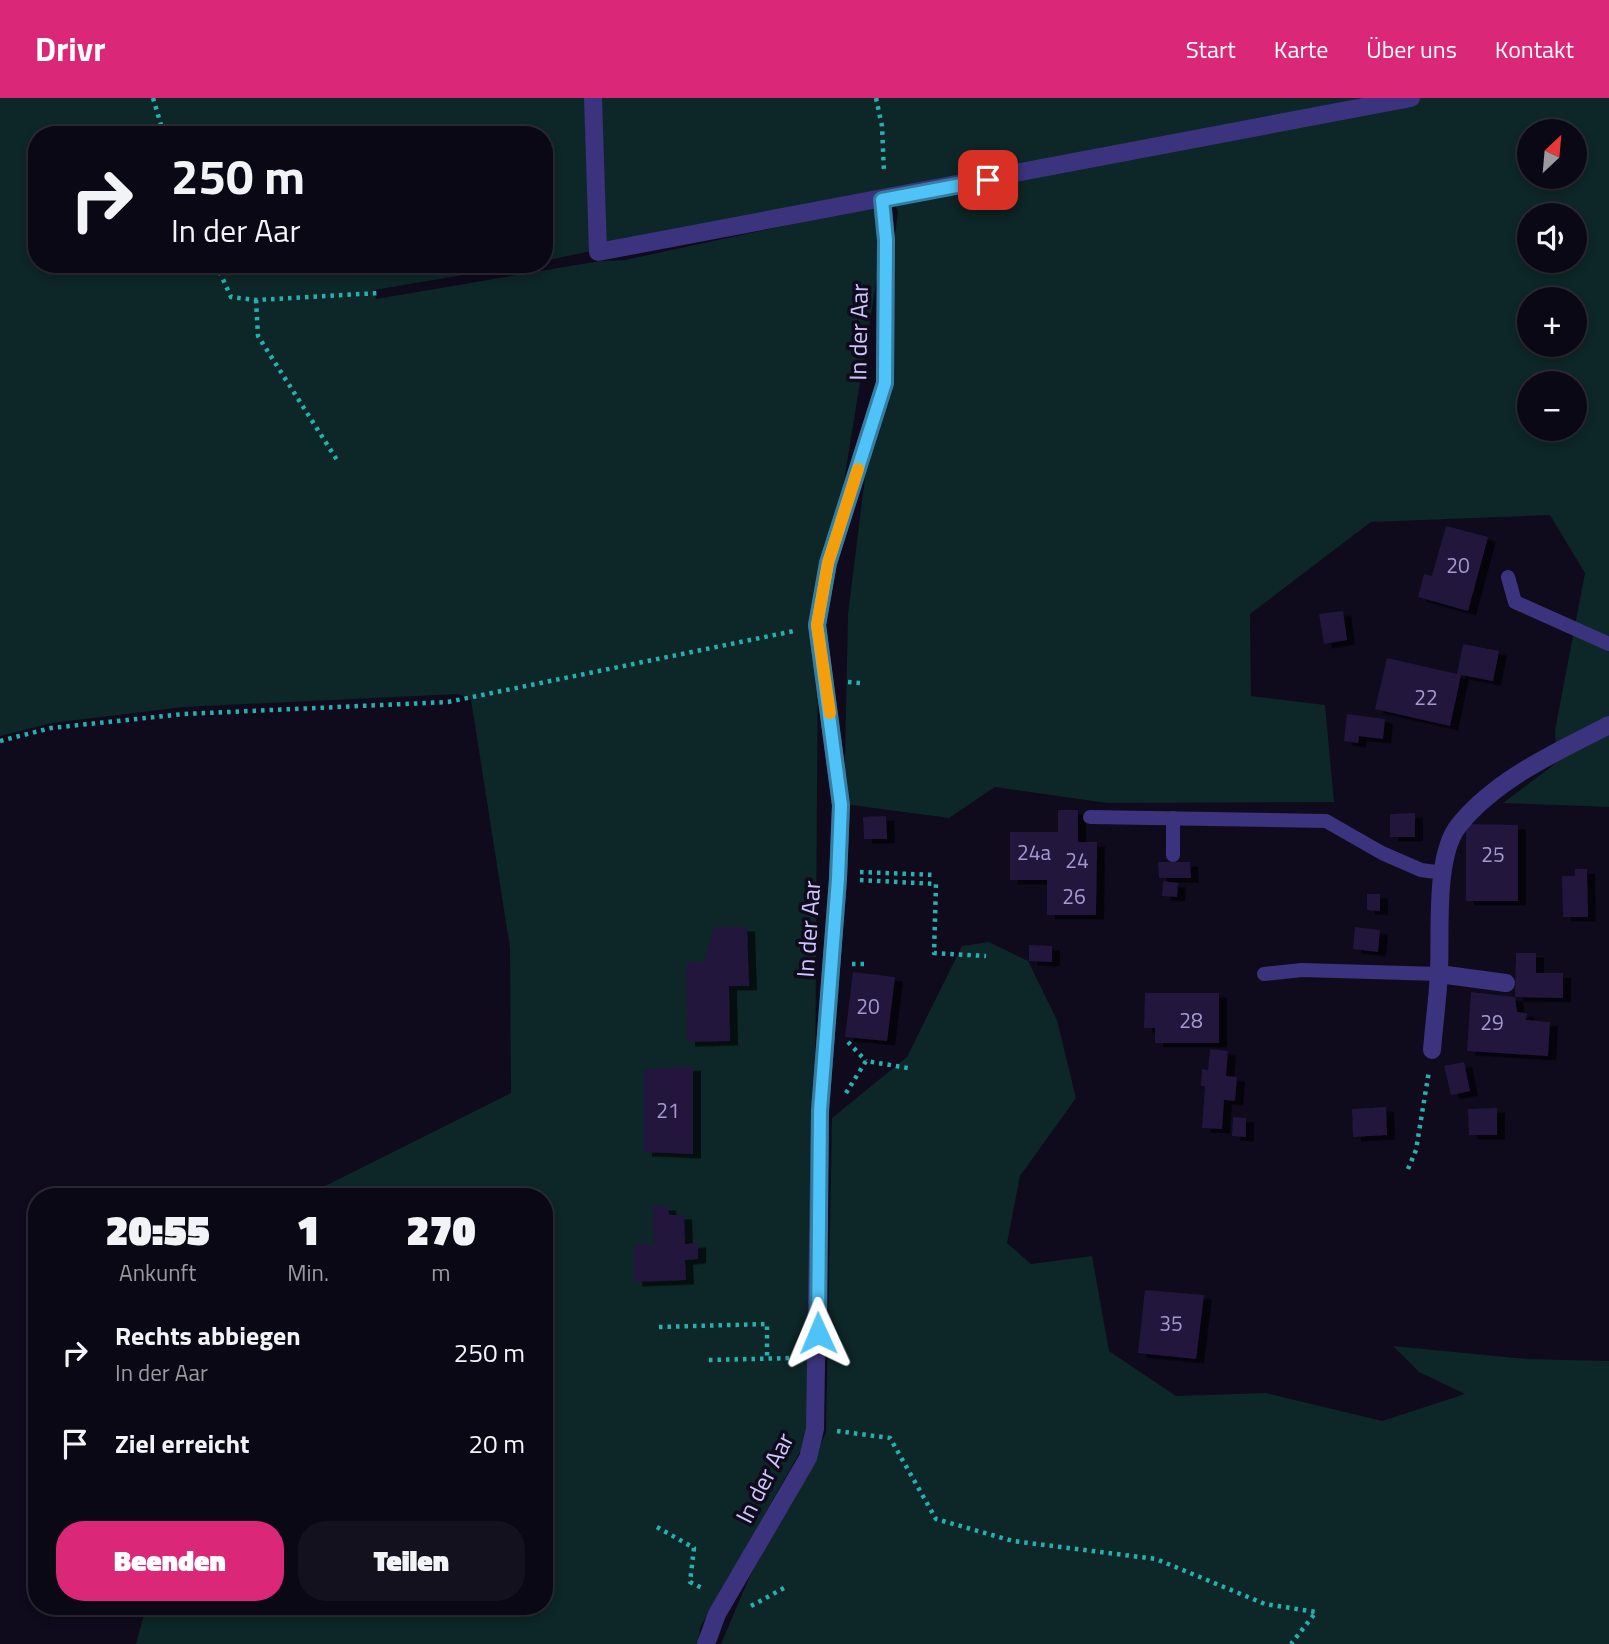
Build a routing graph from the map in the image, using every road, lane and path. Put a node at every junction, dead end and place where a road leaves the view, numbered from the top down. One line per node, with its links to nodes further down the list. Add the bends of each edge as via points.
1 (153, 98): 5 (path)
2 (593, 98): 6 (street, via 598,252)
3 (876, 98): 6 (path, via 882,126)
4 (1411, 98): 6 (street)
5 (161, 126)
6 (882, 200): 12 (street, In der Aar, via 885,383 828,563)
7 (220, 273): 9 (path, via 231,297)
8 (379, 293): 9 (path)
9 (256, 300): 10 (path, via 258,336)
10 (337, 460)
11 (1508, 577): 13 (lane, via 1514,602)
12 (817, 625): 15 (path, via 448,702 184,714 51,728); 34 (street, In der Aar, via 841,805 820,1111)
13 (1609, 644)
14 (1609, 725): 20 (street, via 1493,791 1458,826)
15 (0, 741)
16 (1090, 817): 17 (lane)
17 (1173, 818): 18 (lane); 20 (lane, via 1326,821 1382,853 1422,870)
18 (1173, 855)
19 (852, 872): 21 (path)
20 (1443, 873): 25 (street)
21 (936, 875)
22 (851, 880): 23 (path, via 936,884 934,953)
23 (986, 956)
24 (1264, 974): 25 (lane, via 1302,970)
25 (1439, 974): 26 (street); 28 (street)
26 (1506, 983)
27 (842, 1035): 29 (path)
28 (1432, 1050): 32 (path, via 1416,1150)
29 (866, 1061): 30 (path); 31 (path)
30 (908, 1068)
31 (841, 1100)
32 (1408, 1169)
33 (659, 1326): 35 (path, via 766,1324)
34 (818, 1357): 35 (path); 37 (street, In der Aar)
35 (767, 1359): 36 (path)
36 (709, 1360)
37 (815, 1429): 39 (street, In der Aar, via 808,1458); 41 (path, via 890,1438 936,1519 1013,1541 1156,1559 1265,1604 1316,1612)
38 (657, 1527): 39 (path, via 694,1548 690,1582)
39 (725, 1600): 40 (street, In der Aar)
40 (706, 1644)
41 (1292, 1644)

